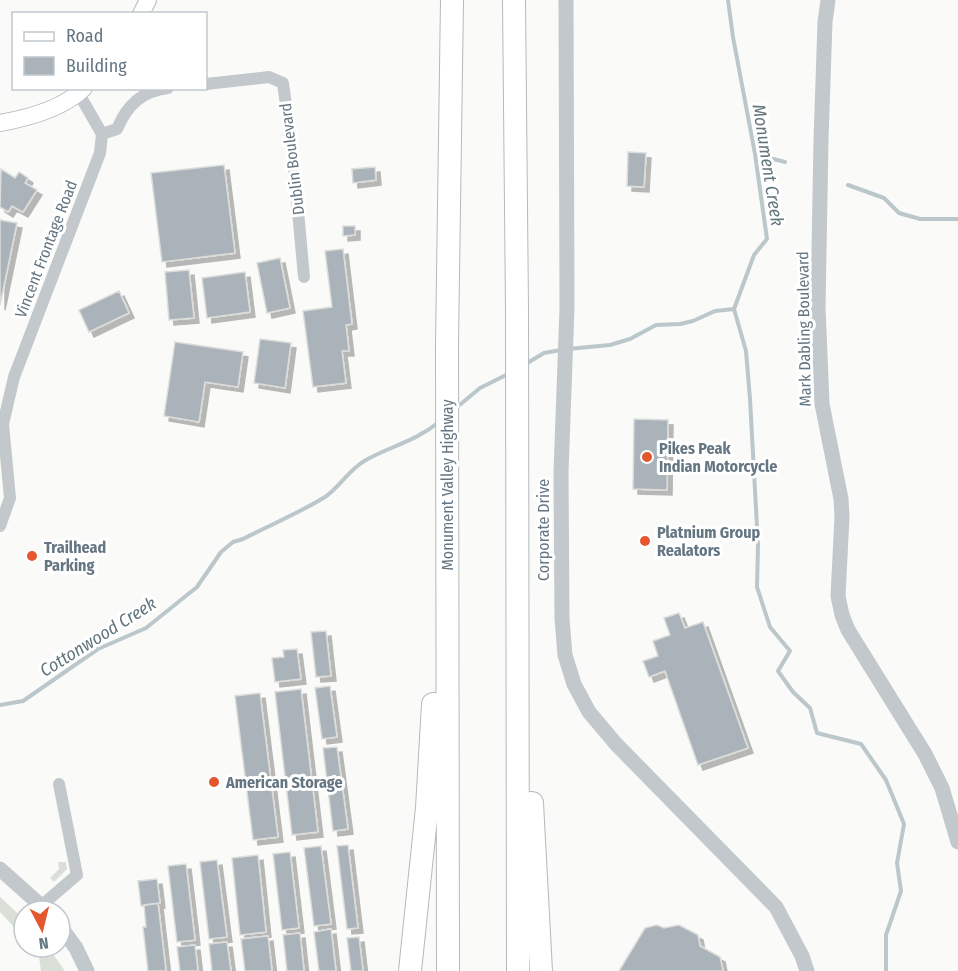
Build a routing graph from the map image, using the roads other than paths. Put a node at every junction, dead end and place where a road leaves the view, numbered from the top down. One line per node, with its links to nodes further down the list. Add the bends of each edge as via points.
1 (452, 0): 13 (highway, Monument Valley Highway)
2 (513, 0): 12 (highway)
3 (566, 0): 25 (street, Corporate Drive, via 567,308 561,472 565,656 589,712 776,907)
4 (828, 0): 15 (street, Mark Dabling Boulevard, via 818,307 822,404 841,508 838,596 848,630 942,788)
5 (207, 84): 10 (street, Dublin Boulevard, via 269,77 283,83)
6 (157, 90): 9 (street, via 141,95 117,129)
7 (81, 91): 8 (main road, via 50,110); 9 (street)
8 (0, 123)
9 (102, 134): 11 (street, Vincent Frontage Road, via 100,153 14,377 3,424 10,498)
10 (304, 277)
11 (0, 526)
12 (517, 583): 23 (highway); 24 (highway, via 528,704)
13 (447, 596): 21 (highway, via 434,697); 22 (highway, Monument Valley Highway)
14 (59, 784): 18 (street, via 77,875)
15 (958, 842)
16 (0, 869): 17 (street)
17 (35, 899)
18 (54, 899)
19 (72, 942): 20 (street)
20 (87, 971)
21 (410, 971)
22 (448, 971)
23 (518, 971)
24 (541, 971)
25 (807, 971)

